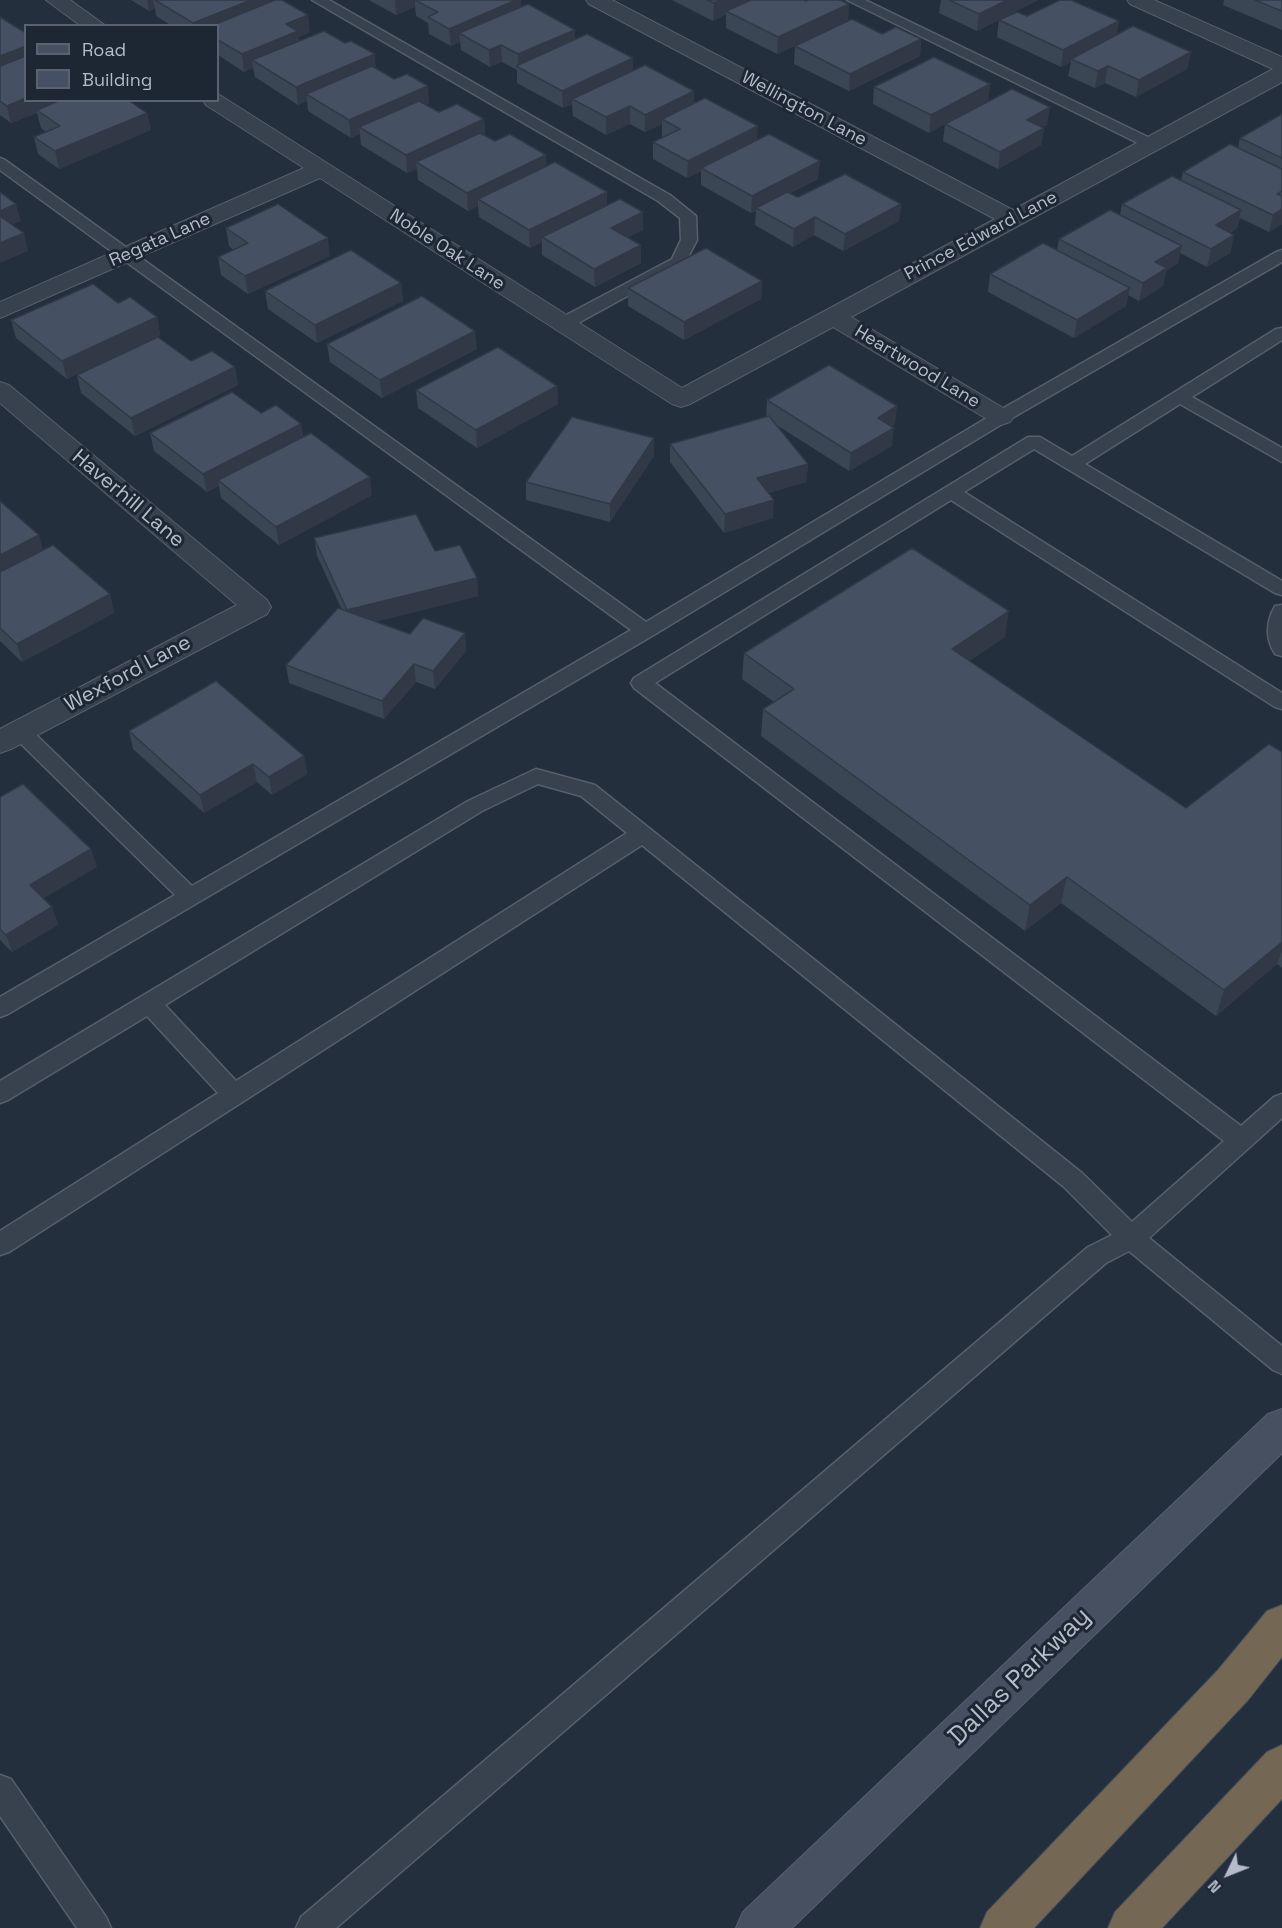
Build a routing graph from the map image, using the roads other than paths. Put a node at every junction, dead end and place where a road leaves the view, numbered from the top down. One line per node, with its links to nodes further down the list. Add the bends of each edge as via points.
1 (56, 0): 6 (street)
2 (319, 0): 18 (lane, via 664,198 688,216 692,232 688,248 678,262)
3 (596, 0): 13 (street, Wellington Lane)
4 (854, 0): 10 (lane)
5 (1137, 0): 7 (street)
6 (93, 24)
7 (1282, 65)
8 (1282, 73): 10 (street, Prince Edward Lane)
9 (217, 102): 12 (street, Noble Oak Lane)
10 (1151, 144): 13 (street, Prince Edward Lane)
11 (0, 163): 14 (lane)
12 (320, 169): 14 (street, Regata Lane); 18 (street, Noble Oak Lane)
13 (1013, 219): 17 (street, Prince Edward Lane)
14 (125, 255): 16 (street, Regata Lane); 31 (lane)
15 (1282, 255): 23 (lane)
16 (0, 311)
17 (832, 316): 22 (street, Prince Edward Lane); 23 (street, Heartwood Lane)
18 (563, 324): 22 (street, Noble Oak Lane)
19 (1282, 333): 21 (lane)
20 (0, 390): 29 (street, Haverhill Lane)
21 (1180, 397): 25 (lane); 26 (lane)
22 (681, 399)
23 (1001, 417): 24 (lane); 31 (lane)
24 (1035, 441): 26 (lane); 27 (lane)
25 (1282, 456)
26 (1072, 464): 28 (lane)
27 (951, 492): 33 (lane); 42 (lane, via 642,682)
28 (1282, 590)
29 (256, 607): 34 (street, Wexford Lane)
30 (1282, 611): 32 (lane, via 1276,626)
31 (645, 631): 36 (lane)
32 (1282, 649)
33 (1282, 702)
34 (10, 736): 36 (lane)
35 (642, 834): 37 (lane, via 588,790 536,776 475,806); 40 (lane); 43 (lane, via 1073,1180)
36 (190, 897): 38 (lane)
37 (149, 1003): 39 (lane); 40 (lane)
38 (0, 1008)
39 (0, 1093)
40 (234, 1094): 44 (lane)
41 (1282, 1104): 42 (lane)
42 (1241, 1140): 43 (lane)
43 (1131, 1238): 45 (lane); 51 (lane, via 1097,1255)
44 (0, 1244)
45 (1282, 1362)
46 (1282, 1427): 52 (main road, Dallas Parkway)
47 (1282, 1625): 53 (highway, via 1233,1684)
48 (1282, 1767): 54 (highway)
49 (0, 1790): 50 (lane)
50 (95, 1928)
51 (312, 1928)
52 (759, 1928)
53 (1003, 1928)
54 (1131, 1928)

